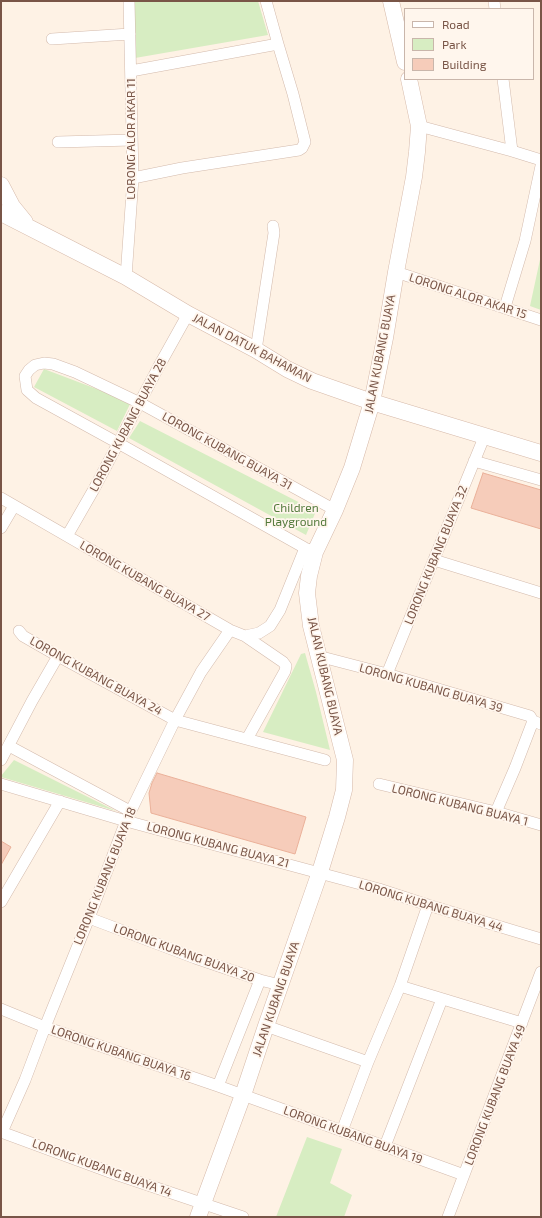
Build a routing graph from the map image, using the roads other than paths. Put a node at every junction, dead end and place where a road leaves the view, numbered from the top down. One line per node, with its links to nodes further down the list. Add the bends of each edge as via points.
1 (129, 1): 4 (street, LORONG ALOR AKAR 11)
2 (266, 1): 6 (street)
3 (391, 1): 7 (street)
4 (130, 34): 5 (street); 8 (street, LORONG ALOR AKAR 11)
5 (52, 39)
6 (278, 44): 8 (street); 17 (street, via 305,142 302,148)
7 (404, 58)
8 (131, 71): 12 (street, LORONG ALOR AKAR 11)
9 (409, 80): 11 (street, JALAN KUBANG BUAYA)
10 (503, 80): 14 (street)
11 (419, 126): 14 (street); 22 (street, JALAN KUBANG BUAYA, via 414,177)
12 (132, 140): 13 (street); 17 (street, LORONG ALOR AKAR 11)
13 (58, 142)
14 (512, 151): 15 (street)
15 (541, 160)
16 (541, 166): 24 (street, via 525,241)
17 (133, 178): 23 (street, LORONG ALOR AKAR 11)
18 (1, 185): 21 (street, via 12,206)
19 (1, 213): 21 (street, JALAN DATUK BAHAMAN)
20 (273, 226): 27 (street)
21 (29, 227): 23 (street, JALAN DATUK BAHAMAN)
22 (396, 272): 24 (street, LORONG ALOR AKAR 15); 28 (street, JALAN KUBANG BUAYA)
23 (126, 277): 25 (street, JALAN DATUK BAHAMAN)
24 (505, 307): 26 (street, LORONG ALOR AKAR 15)
25 (188, 314): 27 (street, JALAN DATUK BAHAMAN); 29 (street, LORONG KUBANG BUAYA 28)
26 (541, 320)
27 (256, 350): 28 (street, JALAN DATUK BAHAMAN, via 312,381)
28 (372, 402): 30 (street, JALAN DATUK BAHAMAN); 37 (street, JALAN KUBANG BUAYA, via 352,468)
29 (140, 403): 31 (street, LORONG KUBANG BUAYA 28); 31 (street, LORONG KUBANG BUAYA 31, via 53,364 35,365 25,376 26,390 36,398); 37 (street, LORONG KUBANG BUAYA 31)
30 (485, 435): 32 (street, JALAN DATUK BAHAMAN); 33 (street, LORONG KUBANG BUAYA 32)
31 (118, 443): 39 (street, LORONG KUBANG BUAYA 28); 40 (street, LORONG KUBANG BUAYA 31)
32 (541, 453)
33 (474, 461): 34 (street); 41 (street, LORONG KUBANG BUAYA 32)
34 (541, 480)
35 (1, 498): 36 (street, LORONG KUBANG BUAYA 27)
36 (14, 506): 38 (street); 39 (street, LORONG KUBANG BUAYA 27)
37 (335, 510): 40 (street, JALAN KUBANG BUAYA)
38 (1, 528)
39 (67, 536): 43 (street, LORONG KUBANG BUAYA 27)
40 (310, 550): 45 (street, via 270,626 259,633); 47 (street, JALAN KUBANG BUAYA, via 307,593)
41 (434, 560): 42 (street); 48 (street, LORONG KUBANG BUAYA 32)
42 (541, 593)
43 (230, 630): 45 (street, LORONG KUBANG BUAYA 27); 49 (street, LORONG KUBANG BUAYA 18, via 201,672)
44 (18, 632): 46 (street, LORONG KUBANG BUAYA 24)
45 (245, 636): 51 (street, LORONG KUBANG BUAYA 27, via 286,666)
46 (58, 656): 49 (street, LORONG KUBANG BUAYA 24); 52 (street)
47 (318, 656): 48 (street, LORONG KUBANG BUAYA 39); 61 (street, JALAN KUBANG BUAYA, via 345,760 344,790)
48 (387, 674): 50 (street, LORONG KUBANG BUAYA 39, via 530,716)
49 (175, 720): 51 (street, LORONG KUBANG BUAYA 24); 59 (street, LORONG KUBANG BUAYA 18)
50 (537, 723): 58 (street)
51 (247, 739): 54 (street, LORONG KUBANG BUAYA 24)
52 (9, 746): 53 (street); 59 (street)
53 (1, 760)
54 (326, 760)
55 (1, 784): 57 (street, LORONG KUBANG BUAYA 21)
56 (379, 784): 58 (street, LORONG KUBANG BUAYA 1)
57 (60, 801): 59 (street, LORONG KUBANG BUAYA 21); 62 (street)
58 (496, 812): 60 (street, LORONG KUBANG BUAYA 1)
59 (128, 816): 61 (street, LORONG KUBANG BUAYA 21); 65 (street, LORONG KUBANG BUAYA 18)
60 (541, 825)
61 (320, 872): 64 (street, LORONG KUBANG BUAYA 44); 69 (street, JALAN KUBANG BUAYA)
62 (5, 886): 63 (street)
63 (1, 902)
64 (428, 905): 66 (street, LORONG KUBANG BUAYA 44); 70 (street)
65 (89, 918): 68 (street, LORONG KUBANG BUAYA 20); 75 (street, LORONG KUBANG BUAYA 18)
66 (541, 939)
67 (541, 972): 73 (street, LORONG KUBANG BUAYA 49)
68 (260, 980): 69 (street, LORONG KUBANG BUAYA 20); 77 (street)
69 (280, 985): 74 (street, JALAN KUBANG BUAYA)
70 (400, 986): 71 (street); 76 (street)
71 (442, 999): 73 (street); 81 (street)
72 (1, 1009): 75 (street, LORONG KUBANG BUAYA 16)
73 (522, 1023): 82 (street, LORONG KUBANG BUAYA 49)
74 (266, 1026): 76 (street); 78 (street, JALAN KUBANG BUAYA)
75 (45, 1027): 77 (street, LORONG KUBANG BUAYA 16); 80 (street, LORONG KUBANG BUAYA 18)
76 (368, 1062): 79 (street)
77 (218, 1086): 78 (street, LORONG KUBANG BUAYA 16)
78 (242, 1095): 79 (street, LORONG KUBANG BUAYA 19); 83 (street, JALAN KUBANG BUAYA)
79 (342, 1131): 81 (street, LORONG KUBANG BUAYA 19)
80 (2, 1132): 83 (street, LORONG KUBANG BUAYA 14, via 118,1175)
81 (385, 1146): 82 (street, LORONG KUBANG BUAYA 19)
82 (464, 1175): 85 (street, LORONG KUBANG BUAYA 49)
83 (201, 1210): 84 (street, LORONG KUBANG BUAYA 14)
84 (243, 1217)
85 (448, 1217)

